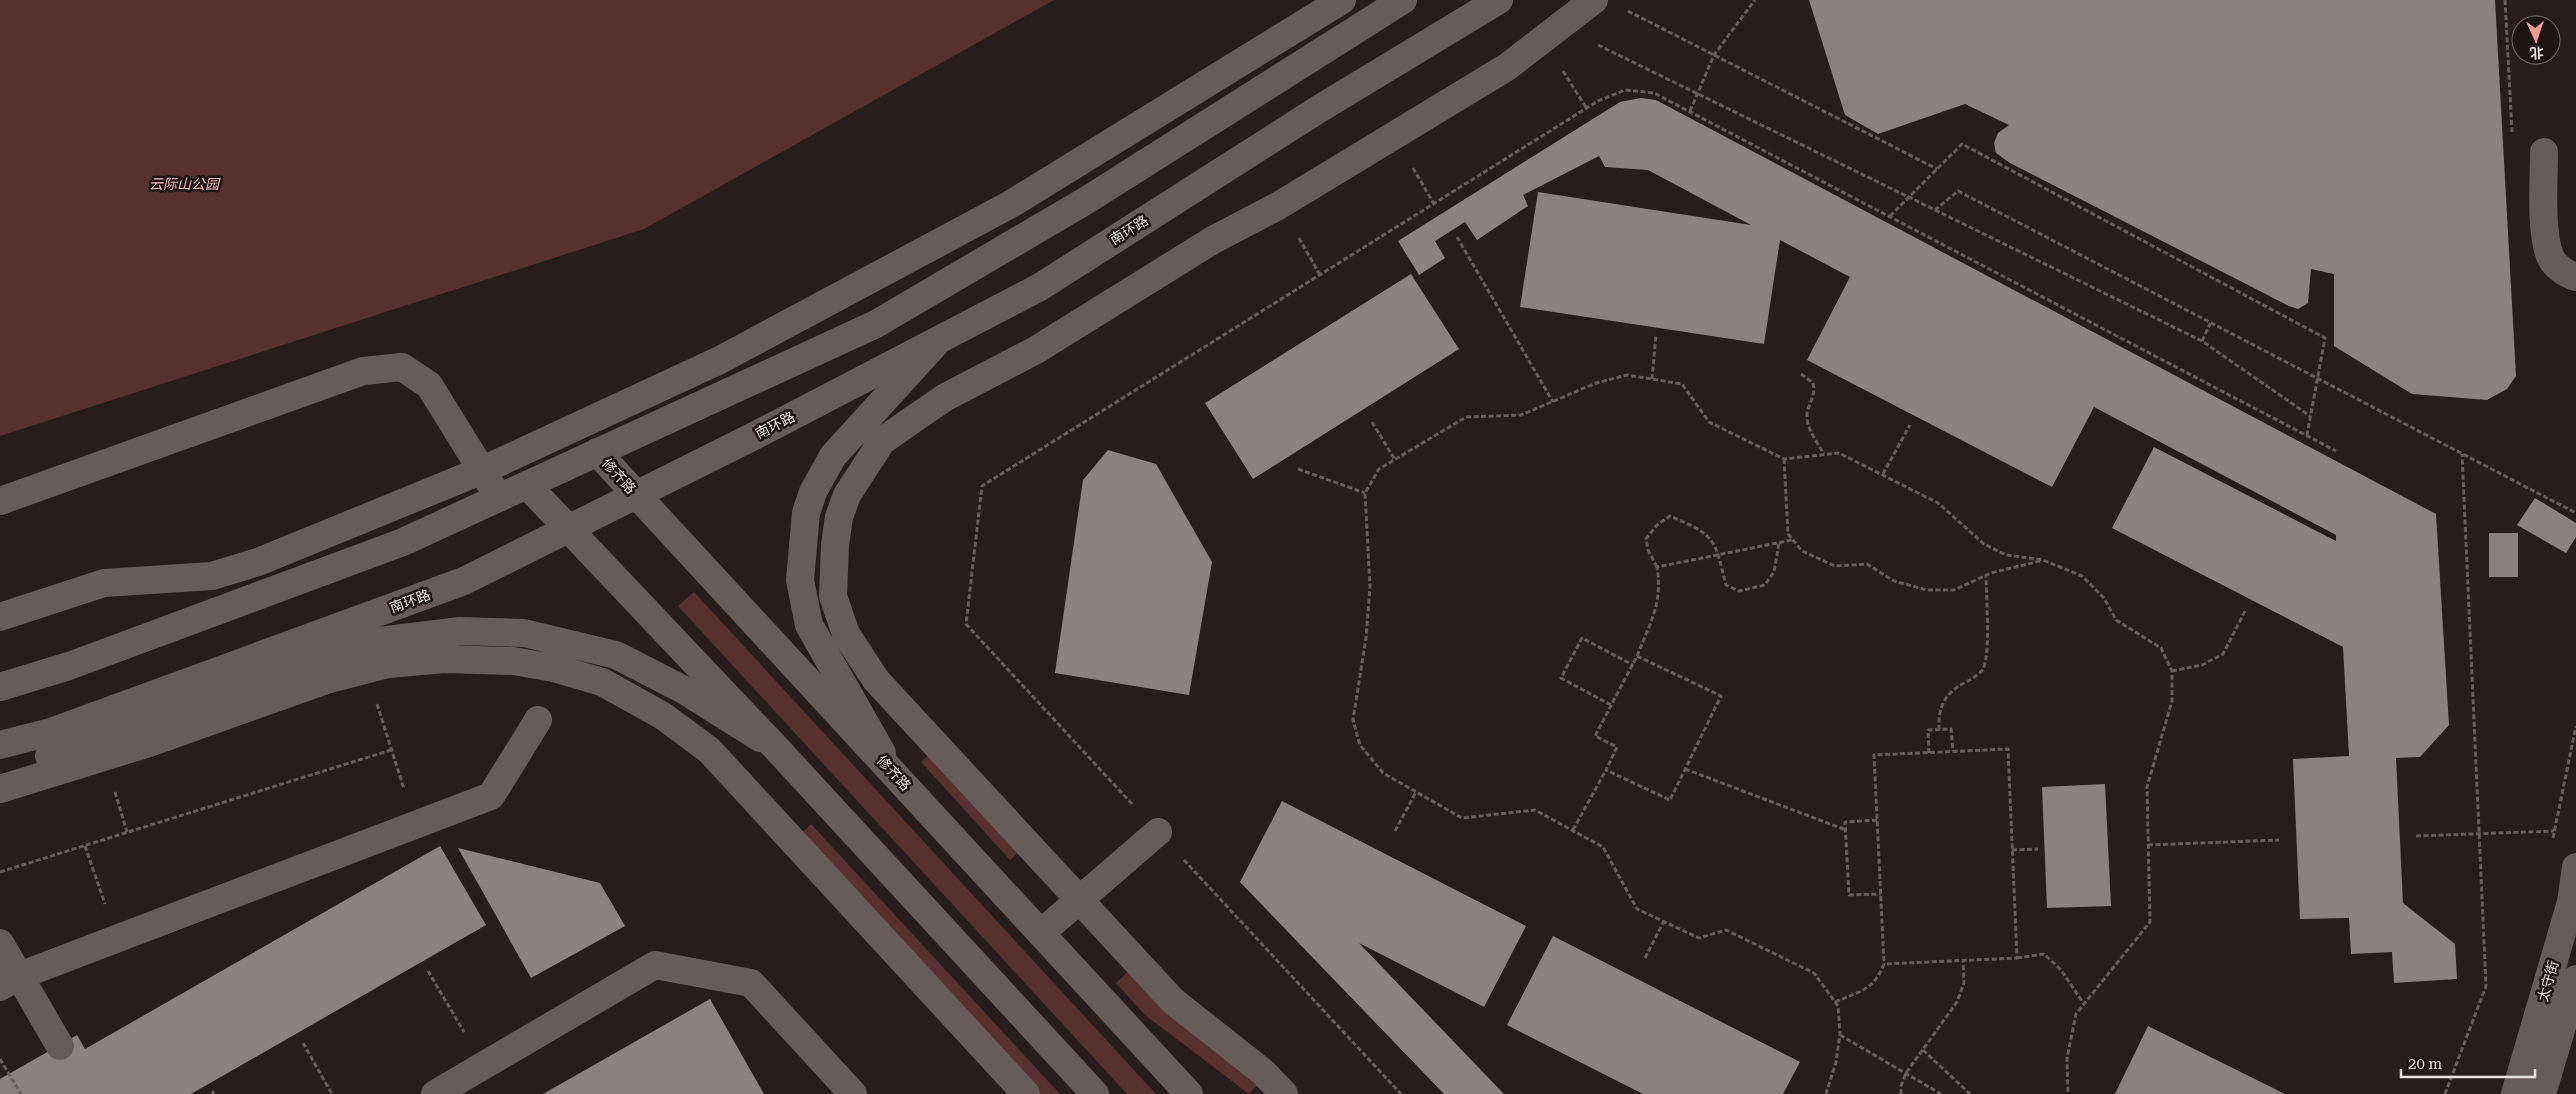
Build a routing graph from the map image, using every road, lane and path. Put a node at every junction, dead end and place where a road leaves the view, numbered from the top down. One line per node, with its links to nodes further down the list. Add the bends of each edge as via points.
1 (1342, 0): 41 (street, via 1011,204 720,360)
2 (1403, 0): 35 (street, via 1087,200 876,324)
3 (1499, 0): 25 (street, 南环路, via 1319,109 1040,287)
4 (1594, 0): 96 (street, via 1490,77 1278,206 1214,240 1036,350 944,398 882,441 847,495 839,517 835,545 833,596 846,634 876,680)
5 (1755, 0): 8 (path)
6 (1627, 10): 8 (path)
7 (1594, 44): 10 (path)
8 (1714, 55): 10 (path); 15 (path)
9 (1562, 70): 11 (path)
10 (1697, 93): 12 (path); 17 (path)
11 (1587, 109): 12 (path, via 1625,90 1654,93); 16 (path)
12 (1690, 112): 18 (path)
13 (2544, 152): 22 (street, via 2545,238 2550,258 2566,274)
14 (1409, 161): 16 (path)
15 (1937, 169): 18 (path); 30 (path, via 1962,144 2325,338)
16 (1434, 204): 21 (path)
17 (1936, 210): 23 (path, via 1958,190); 26 (path)
18 (1890, 216): 33 (path)
19 (1297, 234): 21 (path)
20 (1457, 237): 29 (path)
21 (1320, 274): 85 (path, via 982,486 966,624)
22 (2576, 277)
23 (2211, 322): 26 (path); 36 (path)
24 (1656, 334): 28 (path)
25 (940, 339): 45 (street, 南环路); 74 (street, via 833,456 813,492 806,513 800,580 809,625)
26 (2202, 342): 30 (path)
27 (1801, 374): 37 (path, via 1813,383 1815,393 1807,413 1809,425)
28 (1652, 379): 29 (path, via 1627,375 1596,383); 38 (path, via 1682,384 1709,422)
29 (1553, 402): 39 (path, via 1521,415 1466,417)
30 (2310, 416): 33 (path)
31 (1372, 422): 39 (path)
32 (1910, 425): 42 (path)
33 (2307, 435): 34 (path)
34 (2336, 451)
35 (597, 452): 43 (street); 45 (street, 修齐路)
36 (2462, 453): 48 (path); 86 (path)
37 (1824, 454): 38 (path); 42 (path, via 1840,453)
38 (1784, 459): 50 (path, via 1788,534)
39 (1395, 460): 44 (path, via 1379,469)
40 (1298, 469): 44 (path)
41 (483, 470): 46 (street); 47 (street, via 430,384 402,367 363,371); 57 (street, via 258,562 212,576 104,583)
42 (1883, 474): 53 (path, via 1938,503 1984,544 2006,555)
43 (527, 485): 46 (street); 49 (street)
44 (1366, 493): 77 (path, via 1370,587 1353,720 1360,745 1384,773)
45 (636, 494): 49 (street, 南环路); 74 (street, 修齐路)
46 (499, 498): 61 (street, via 394,546 69,666)
47 (0, 501)
48 (2576, 513)
49 (568, 528): 66 (street, 南环路, via 464,581 51,732); 67 (street)
50 (1793, 540): 51 (path); 55 (path, via 1802,551 1835,566 1867,564 1894,581 1927,590 1954,590)
51 (1779, 543): 52 (path); 52 (path, via 1774,572 1765,585 1739,591 1726,585)
52 (1719, 554): 54 (path); 54 (path, via 1711,537 1670,516 1646,539)
53 (2043, 560): 55 (path); 60 (path, via 2082,576 2104,598 2116,620 2160,648)
54 (1657, 567): 58 (path, via 1660,587 1656,608)
55 (1986, 576): 65 (path, via 1987,651 1983,669 1946,696 1938,712)
56 (2245, 611): 60 (path, via 2224,654 2202,665)
57 (0, 617)
58 (1637, 656): 59 (path); 71 (path, via 1721,696)
59 (1632, 665): 63 (path); 63 (path, via 1582,638 1561,678)
60 (2172, 672): 89 (path, via 2172,701 2147,787)
61 (0, 687)
62 (375, 696): 68 (path)
63 (1611, 705): 72 (path, via 1595,736 1617,747)
64 (538, 720): 79 (street, via 491,796)
65 (1939, 730): 69 (path, via 1951,729); 70 (path, via 1928,730)
66 (0, 745)
67 (777, 749): 73 (street, via 682,689 616,655 524,633 460,631 379,641); 122 (street)
68 (391, 750): 79 (path); 84 (path)
69 (1952, 752): 70 (path); 92 (path, via 2008,749)
70 (1929, 753): 78 (path, via 1874,755)
71 (1685, 769): 72 (path, via 1670,800); 81 (path)
72 (1606, 770): 80 (path)
73 (0, 771)
74 (894, 774): 98 (street, 修齐路)
75 (0, 790): 121 (street, via 149,743 326,680 388,664 444,659 513,661 554,668 602,682 663,716 709,750)
76 (114, 790): 84 (path)
77 (1416, 792): 80 (path, via 1462,818 1535,810); 82 (path)
78 (1877, 820): 81 (path, via 1846,822); 95 (path)
79 (415, 825): 99 (street)
80 (1572, 830): 97 (path, via 1603,847 1637,909)
81 (1846, 830): 95 (path, via 1849,895)
82 (1394, 831)
83 (2554, 831): 86 (path)
84 (128, 832): 90 (path)
85 (1158, 832): 96 (street); 125 (path)
86 (2479, 833): 87 (path); 131 (path, via 2486,986)
87 (2416, 836)
88 (2279, 840): 89 (path)
89 (2148, 845): 109 (path, via 2150,922)
90 (86, 846): 93 (path); 99 (path)
91 (2038, 849): 92 (path)
92 (2012, 850): 102 (path)
93 (0, 872)
94 (2575, 881): 132 (street, 太守街)
95 (1881, 894): 104 (path)
96 (1079, 900): 98 (street); 124 (street, via 1173,1001 1263,1072)
97 (1664, 922): 101 (path); 108 (path, via 1699,938 1726,930 1814,973)
98 (1041, 933): 123 (street, 修齐路)
99 (116, 939): 107 (street)
100 (0, 943): 107 (street)
101 (1645, 958)
102 (2017, 958): 103 (path); 109 (path, via 2044,954 2061,970)
103 (1963, 961): 104 (path); 113 (path, via 1964,983 1957,1002)
104 (1884, 964): 108 (path, via 1877,980 1866,989)
105 (428, 971): 115 (path)
106 (2576, 979): 133 (street, 太守街)
107 (10, 981): 112 (street)
108 (1835, 1002): 110 (path)
109 (2084, 1004): 130 (path, via 2076,1014 2067,1058)
110 (1840, 1034): 116 (path); 126 (path)
111 (303, 1044): 118 (path)
112 (60, 1046)
113 (1924, 1050): 116 (path); 129 (path)
114 (0, 1058): 117 (path)
115 (484, 1065): 119 (street); 120 (street, via 655,965 751,984)
116 (1906, 1073): 127 (path); 128 (path)
117 (21, 1094)
118 (332, 1094)
119 (435, 1094)
120 (853, 1094)
121 (1026, 1094)
122 (1095, 1094)
123 (1190, 1094)
124 (1284, 1094)
125 (1401, 1094)
126 (1826, 1094)
127 (1901, 1094)
128 (1941, 1094)
129 (1970, 1094)
130 (2068, 1094)
131 (2445, 1094)
132 (2515, 1094)
133 (2542, 1094)

